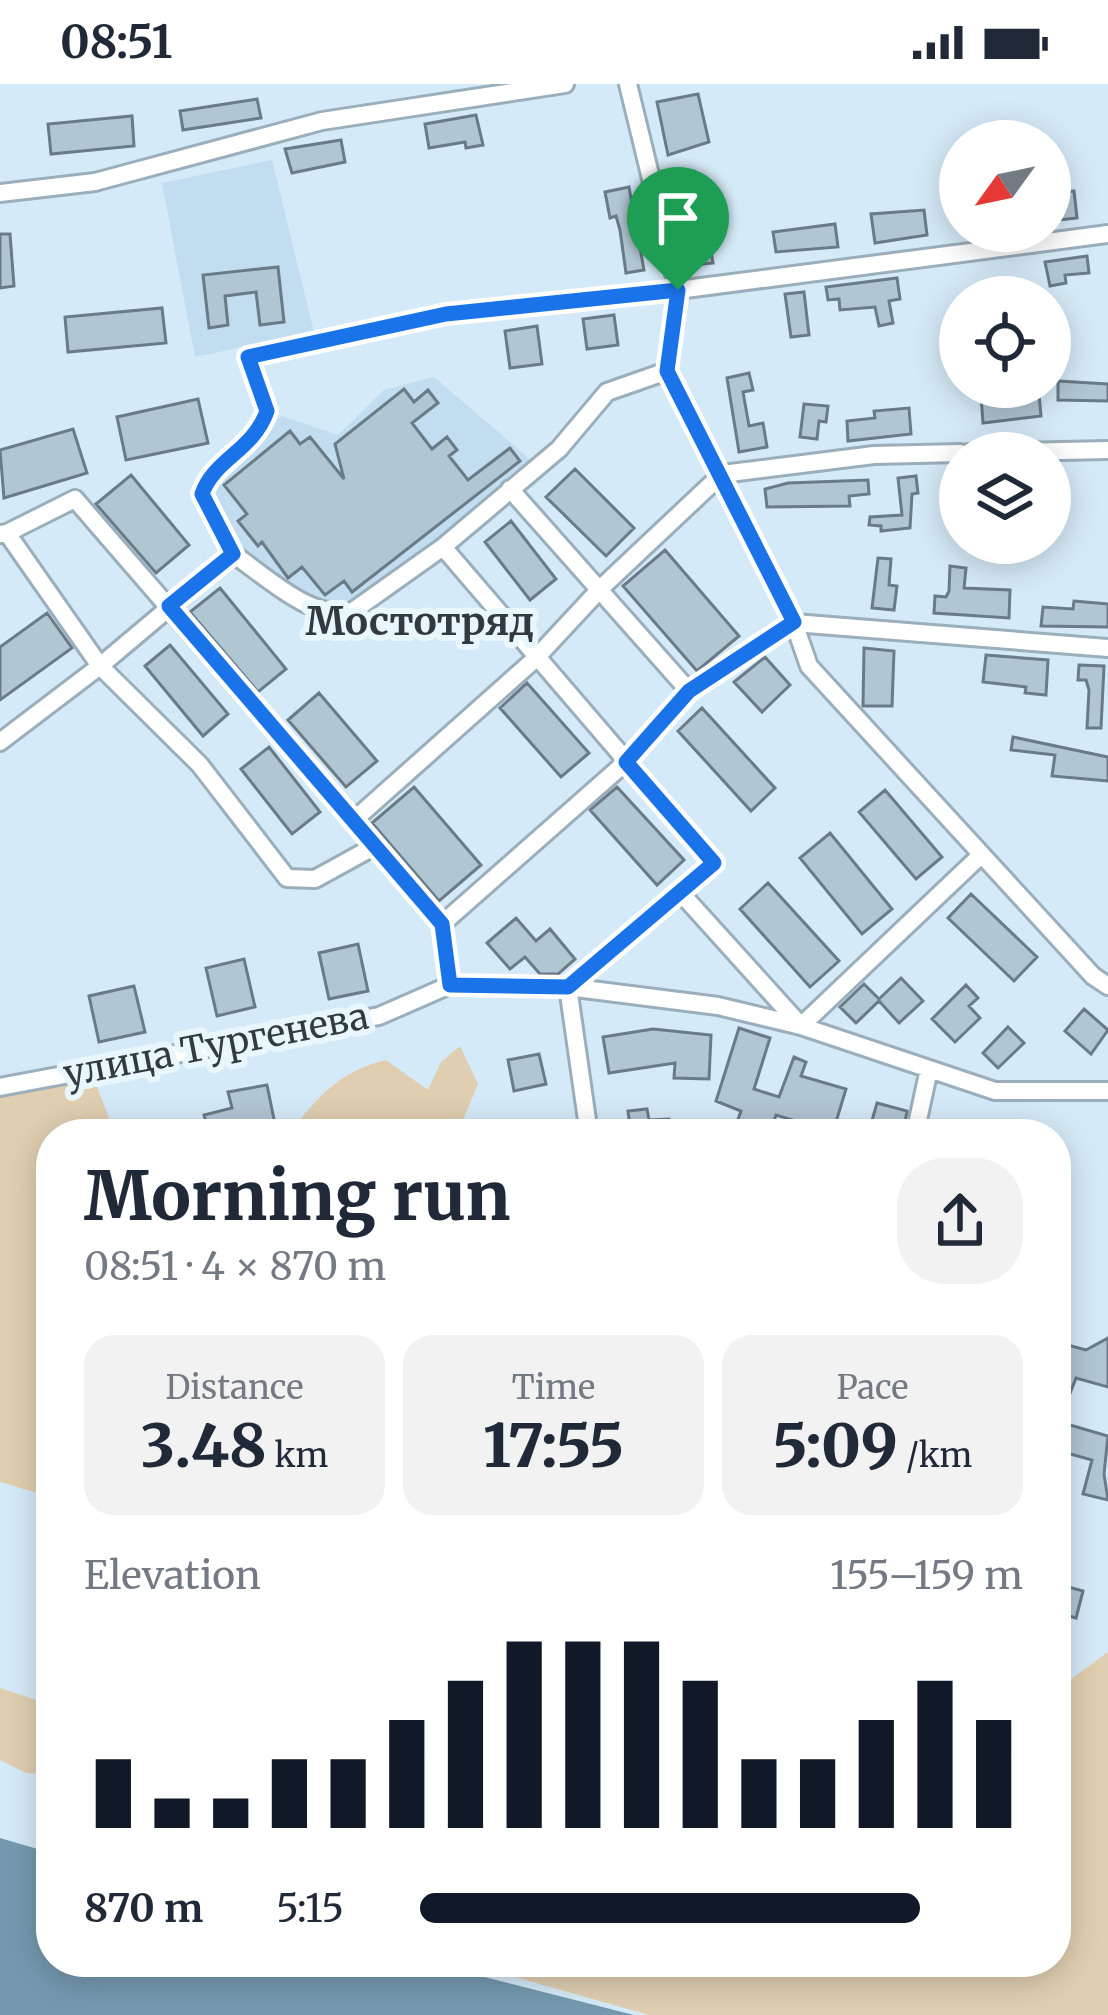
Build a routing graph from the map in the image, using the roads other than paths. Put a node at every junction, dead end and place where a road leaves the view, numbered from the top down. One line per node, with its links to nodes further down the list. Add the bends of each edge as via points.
1 (565, 84): 3 (street, via 322,122 95,182)
2 (628, 84): 5 (street)
3 (0, 193)
4 (1108, 234): 5 (street)
5 (678, 290): 6 (street); 14 (street, via 446,314 248,357 267,411 246,449 208,476 202,494)
6 (667, 371): 10 (street); 11 (street, via 607,392 559,449)
7 (1108, 450): 8 (street)
8 (1071, 451)
9 (939, 454): 10 (street)
10 (722, 474): 15 (street); 17 (street)
11 (510, 489): 13 (street); 15 (street)
12 (3, 533): 16 (street, via 75,500); 20 (street)
13 (443, 547): 14 (street, via 338,615 320,612); 19 (street)
14 (233, 554): 16 (street)
15 (602, 587): 19 (street); 21 (street)
16 (169, 606): 20 (street); 24 (street)
17 (794, 622): 18 (street); 21 (street); 26 (street, via 809,666)
18 (1108, 648)
19 (535, 659): 23 (street); 24 (street)
20 (100, 667): 22 (street); 25 (street, via 200,765 287,878 315,879)
21 (689, 691): 23 (street)
22 (0, 742)
23 (626, 762): 27 (street, via 714,863); 28 (street)
24 (354, 820): 25 (street)
25 (376, 845): 28 (street)
26 (981, 855): 30 (street); 32 (street)
27 (680, 892): 31 (street); 32 (street)
28 (442, 924): 29 (street)
29 (450, 985): 31 (street); 34 (street, улица Тургенева, via 379,1016)
30 (1108, 986)
31 (568, 987): 32 (street, via 718,1006); 36 (street)
32 (801, 1026): 33 (street)
33 (929, 1069): 35 (street, via 995,1091); 37 (street)
34 (0, 1088)
35 (1108, 1090)
36 (587, 1119)
37 (918, 1119)

